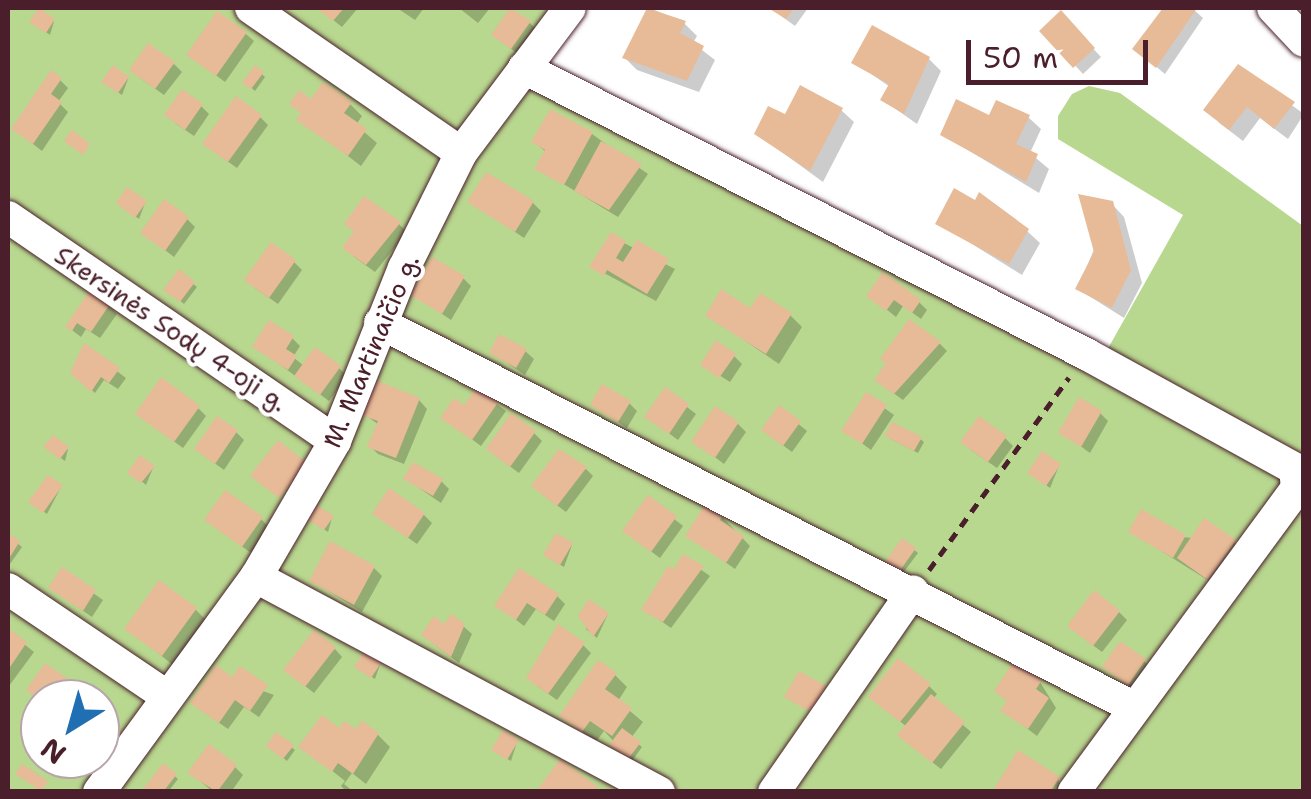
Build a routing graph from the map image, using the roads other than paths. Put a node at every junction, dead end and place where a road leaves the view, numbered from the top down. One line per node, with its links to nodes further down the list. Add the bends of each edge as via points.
1 (251, 8): 6 (street)
2 (570, 8): 5 (street, M. Martinaičio g.)
3 (1273, 8): 4 (street)
4 (1303, 39)
5 (524, 68): 6 (street, M. Martinaičio g.); 14 (street, via 1086,354 1295,469 1297,488)
6 (461, 153): 8 (street, M. Martinaičio g.)
7 (8, 217): 9 (street, Skersinės Sodų 4-oji g.)
8 (380, 323): 9 (street, M. Martinaičio g.); 12 (street)
9 (335, 441): 10 (street, M. Martinaičio g.)
10 (256, 577): 13 (street, M. Martinaičio g.); 16 (street)
11 (8, 588): 13 (street)
12 (913, 591): 14 (street); 17 (street)
13 (165, 695): 15 (street, M. Martinaičio g.)
14 (1135, 708): 18 (street)
15 (99, 792)
16 (659, 792)
17 (774, 792)
18 (1074, 792)

